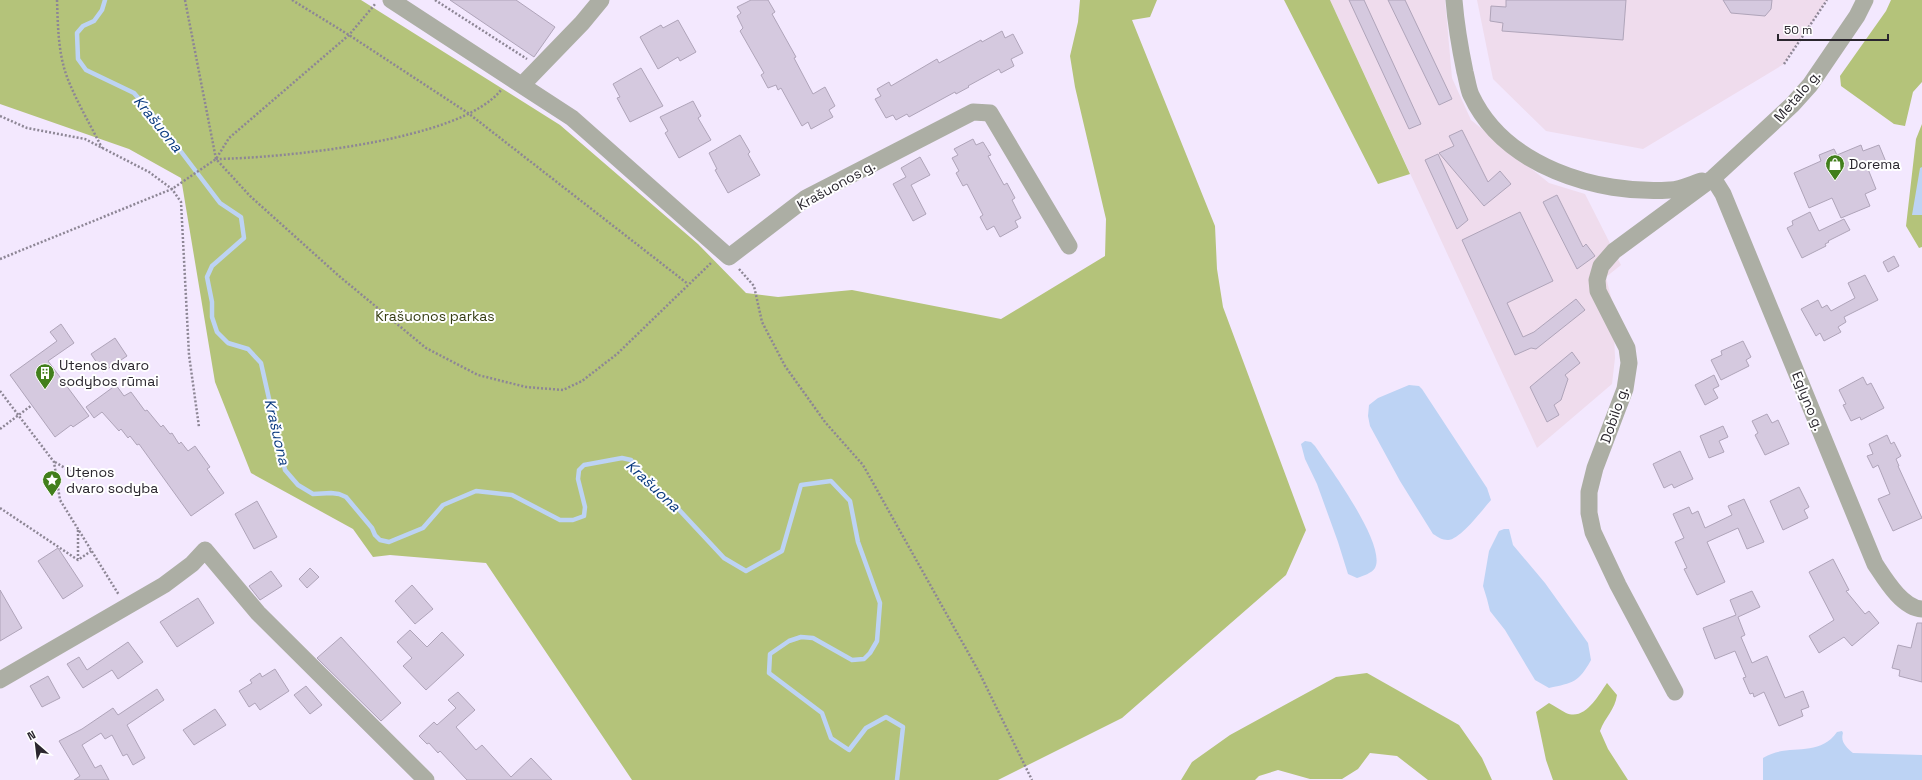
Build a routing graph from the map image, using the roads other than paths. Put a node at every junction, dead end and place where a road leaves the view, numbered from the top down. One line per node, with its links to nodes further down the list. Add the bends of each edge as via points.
1 (391, 0): 5 (street)
2 (601, 0): 5 (street, via 539,67)
3 (1454, 0): 6 (street, via 1457,34 1470,94 1500,137 1543,166 1582,182 1630,190 1671,190)
4 (1865, 0): 6 (street, Metalo g., via 1810,85)
5 (516, 82): 7 (street, Krašuonos g., via 572,118 726,255 806,198 973,112 990,113)
6 (1713, 178): 8 (street, Eglyno g., via 1723,194 1875,564 1894,592 1917,609); 10 (street, Dobilo g., via 1614,251 1601,266 1597,280 1598,291 1627,348 1629,363 1624,389 1592,480 1589,513 1593,532 1618,585)
7 (1069, 246)
8 (1922, 609)
9 (0, 680): 11 (street, via 175,577 205,550 258,613)
10 (1675, 692)
11 (426, 780)

